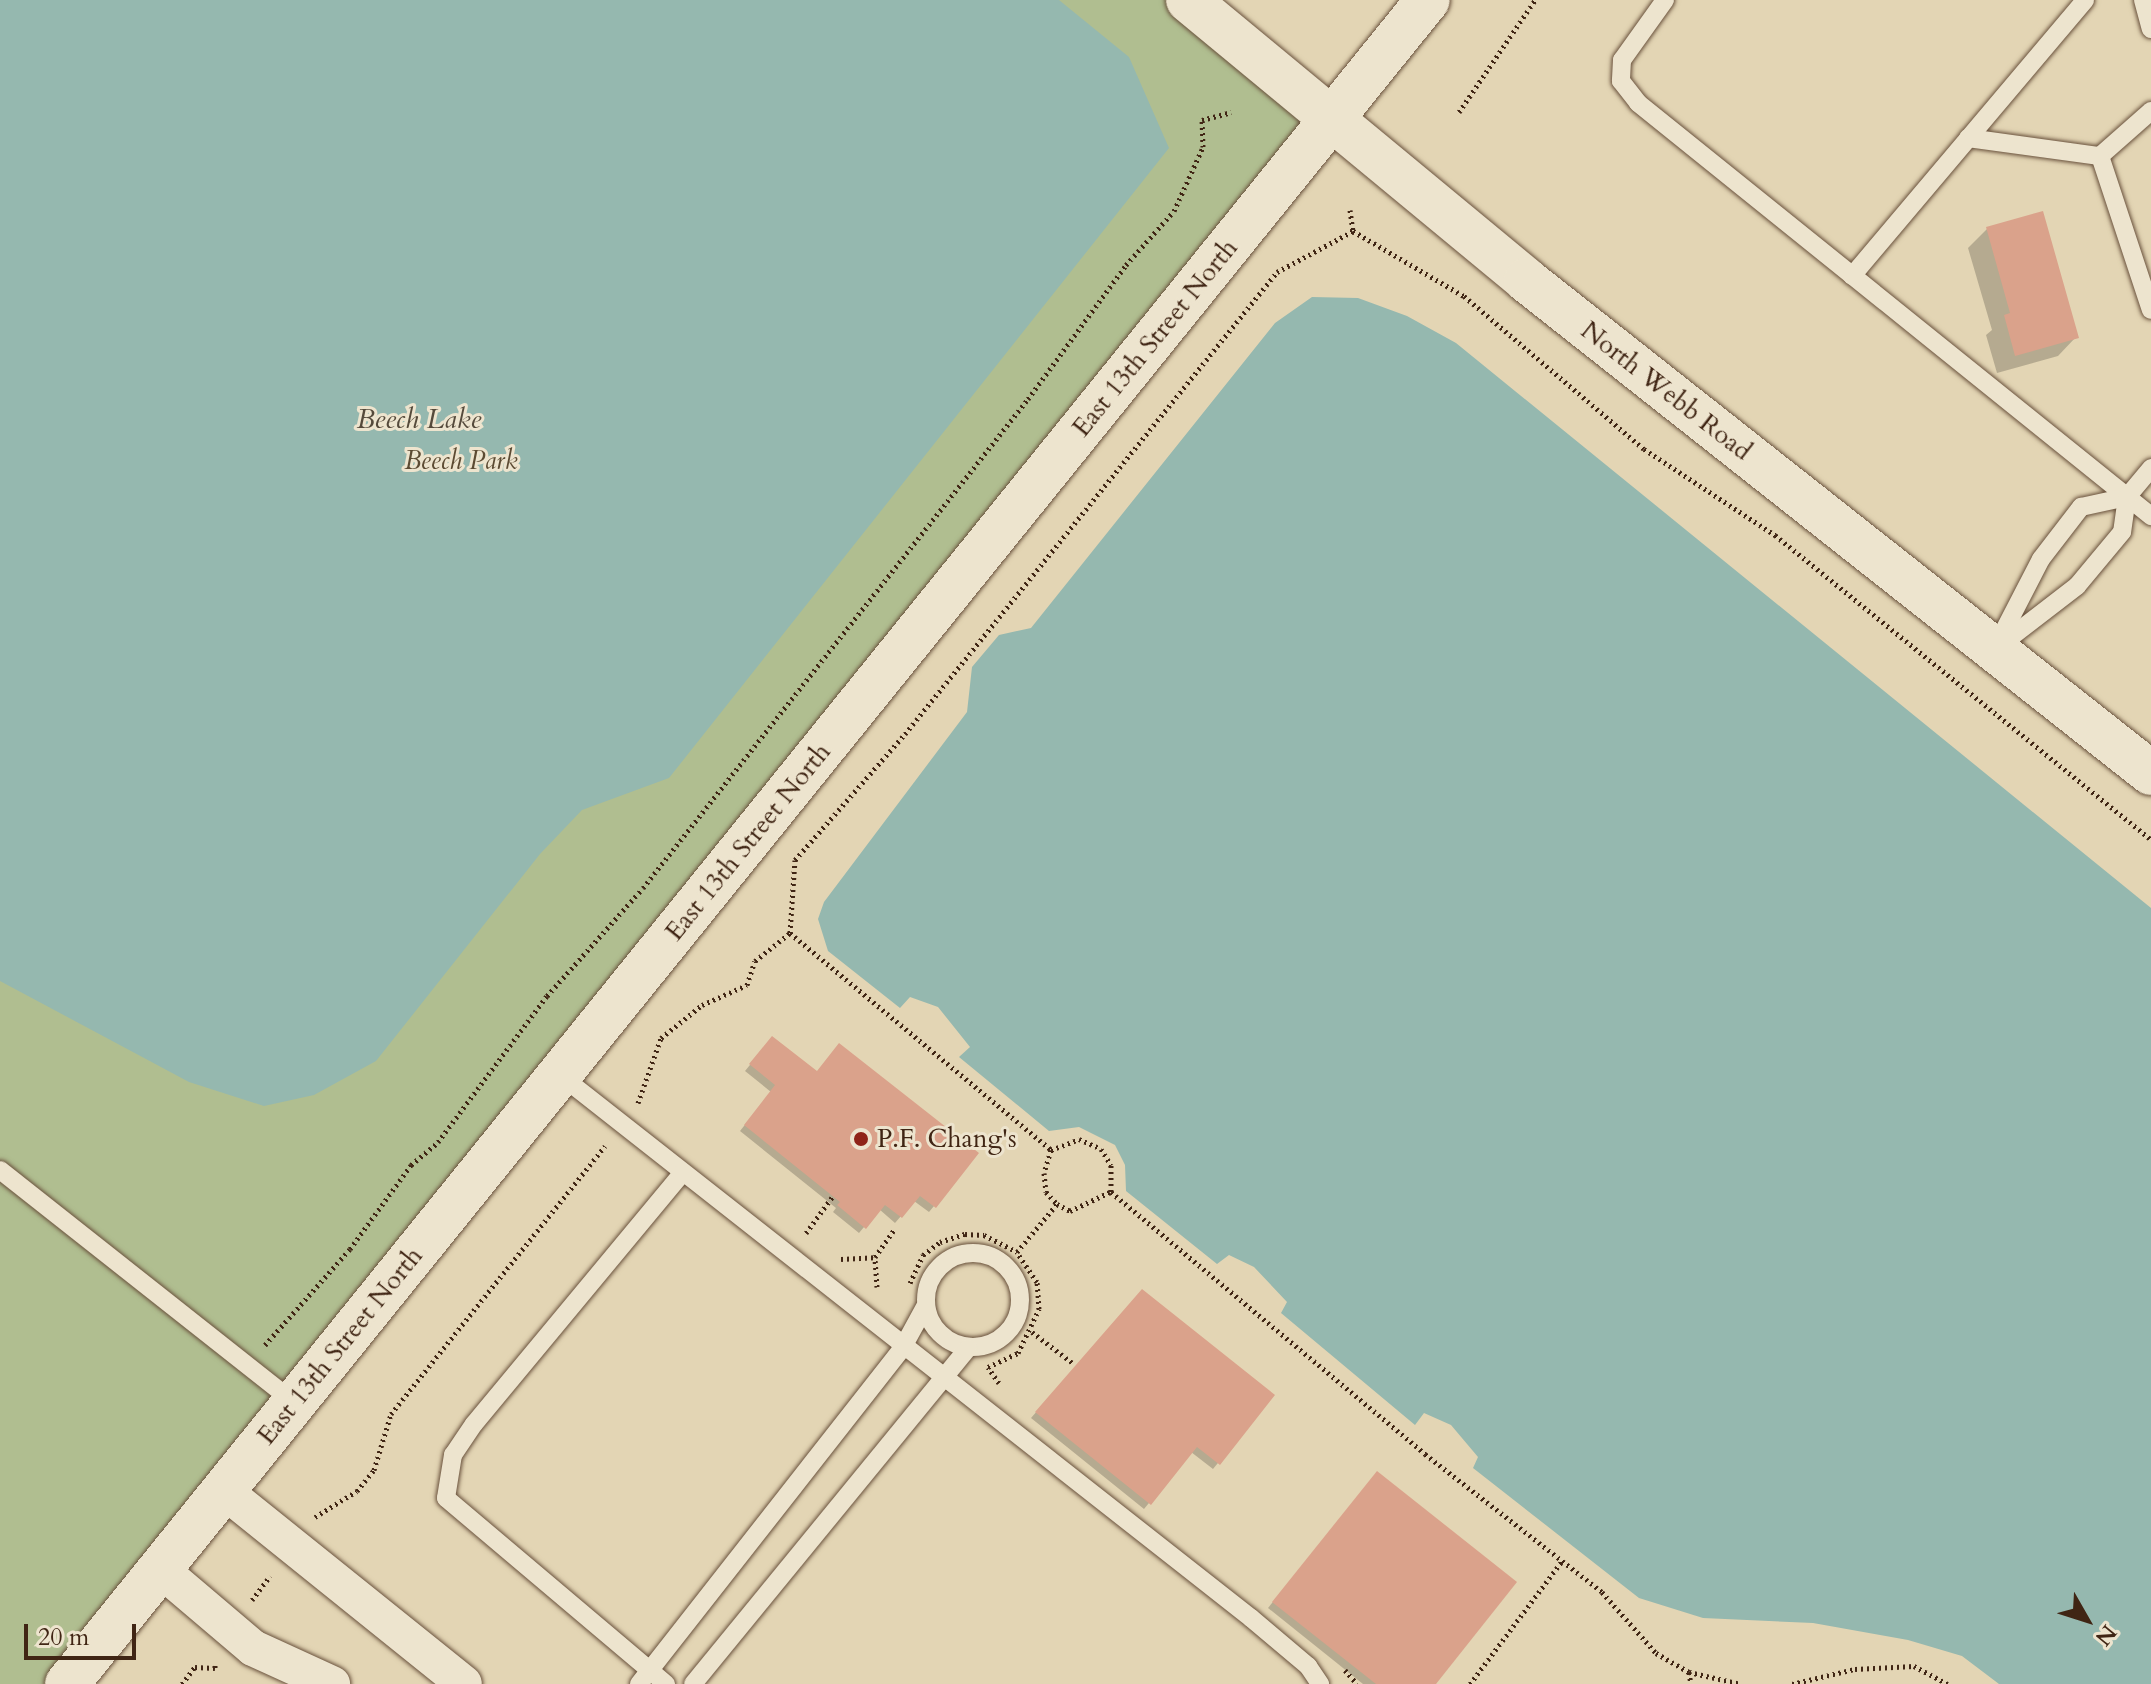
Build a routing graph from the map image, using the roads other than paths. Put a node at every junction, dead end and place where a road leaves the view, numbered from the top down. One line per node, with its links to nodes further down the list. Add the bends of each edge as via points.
1 (1188, 0): 8 (main road, North Webb Road)
2 (1428, 0): 8 (main road, East 13th Street North)
3 (1665, 0): 11 (lane, via 1622,60 1621,81 1638,103)
4 (2085, 0): 9 (lane)
5 (2143, 0): 6 (lane)
6 (2151, 29)
7 (2151, 111): 10 (lane)
8 (1332, 119): 16 (main road, North Webb Road, via 1526,280); 18 (main road, East 13th Street North)
9 (1968, 138): 10 (lane); 11 (lane)
10 (2100, 156): 12 (lane)
11 (1852, 276): 14 (lane)
12 (2151, 310)
13 (2151, 468): 14 (lane)
14 (2127, 497): 15 (lane); 16 (lane, via 2122,532 2077,586); 16 (lane, via 2081,507 2041,559)
15 (2151, 516)
16 (1994, 650): 17 (main road, North Webb Road)
17 (2151, 773)
18 (560, 1075): 20 (lane); 25 (main road, East 13th Street North)
19 (0, 1170): 25 (lane)
20 (683, 1172): 22 (lane); 28 (lane, via 474,1424 453,1455 446,1498)
21 (926, 1305): 22 (lane); 23 (lane, via 939,1332); 23 (lane, via 933,1275 957,1256 972,1253 1001,1262 1018,1288 1016,1318 989,1344)
22 (903, 1347): 24 (lane); 28 (lane)
23 (968, 1348): 24 (lane)
24 (942, 1376): 33 (lane); 34 (lane, via 1251,1618 1308,1666)
25 (294, 1402): 26 (main road, East 13th Street North)
26 (223, 1490): 27 (main road, East 13th Street North); 31 (street)
27 (160, 1569): 29 (main road, East 13th Street North); 30 (street, via 253,1648)
28 (644, 1678): 32 (lane)
29 (67, 1684)
30 (332, 1684)
31 (464, 1684)
32 (666, 1684)
33 (693, 1684)
34 (1320, 1684)

